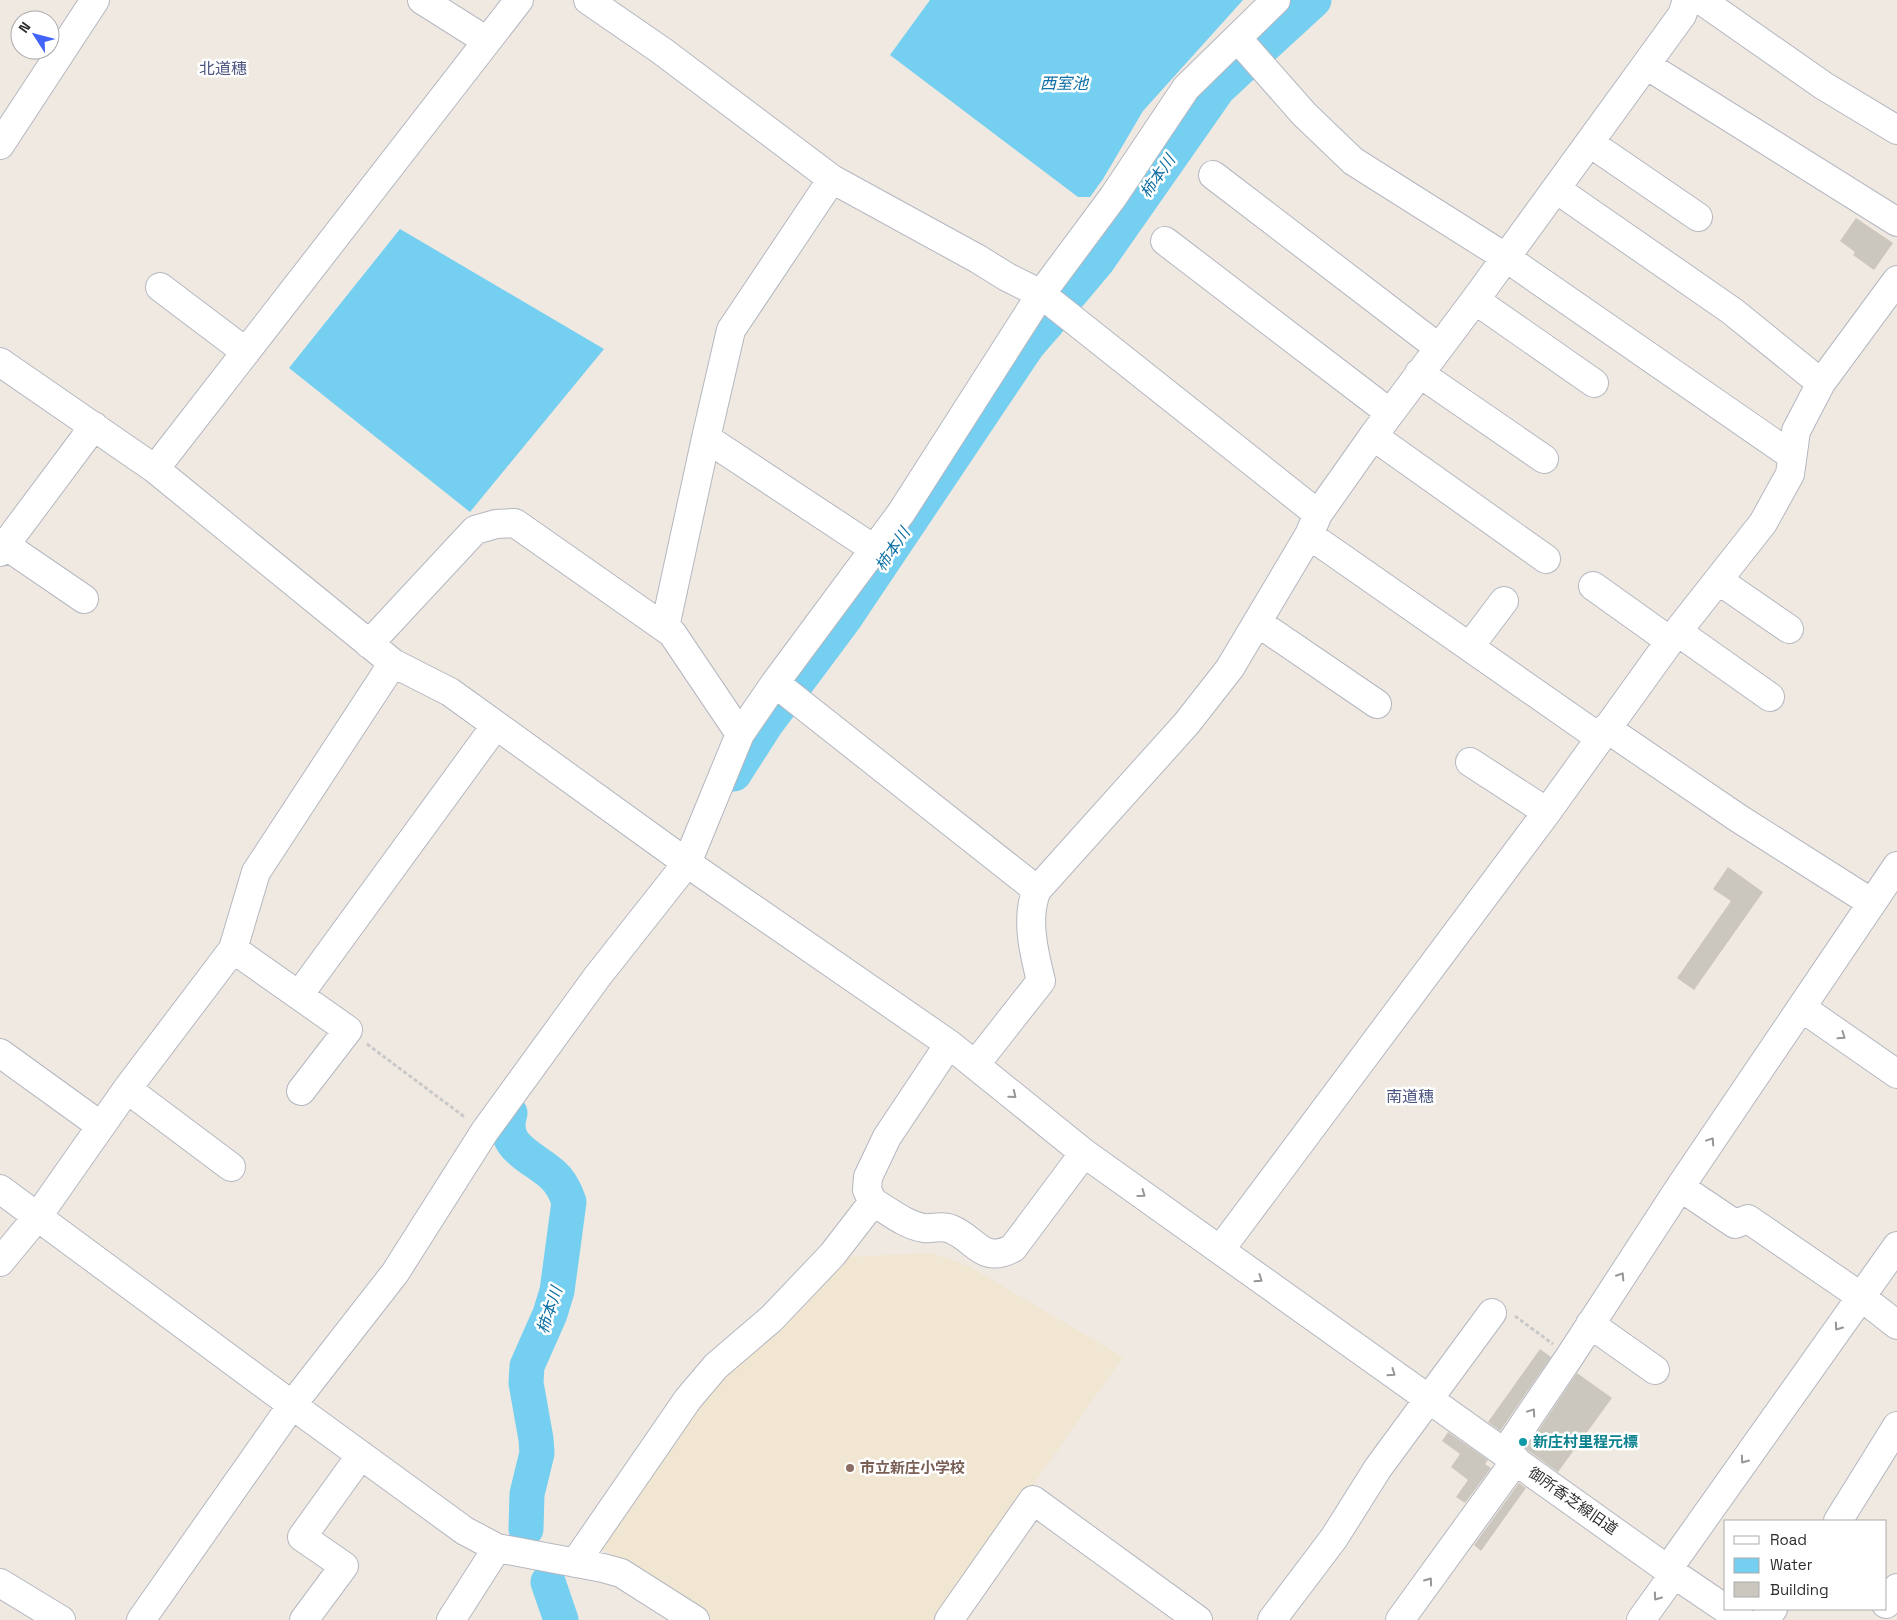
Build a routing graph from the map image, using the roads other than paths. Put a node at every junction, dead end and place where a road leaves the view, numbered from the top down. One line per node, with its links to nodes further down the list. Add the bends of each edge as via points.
1 (96, 0): 13 (street)
2 (422, 0): 9 (street)
3 (519, 0): 9 (street)
4 (588, 0): 15 (street, via 662,51)
5 (1276, 0): 8 (street)
6 (1687, 0): 10 (street, via 1682,15)
7 (1700, 0): 11 (street, via 1824,86)
8 (1237, 38): 20 (street, via 1304,114 1354,161); 23 (street, via 1186,88)
9 (487, 41): 26 (street)
10 (1646, 65): 12 (street); 18 (street)
11 (1897, 130)
12 (1590, 143): 16 (street); 17 (street)
13 (0, 145)
14 (1213, 175): 25 (street)
15 (832, 179): 23 (street); 34 (street, via 731,330)
16 (1556, 189): 20 (street); 30 (street, via 1732,311)
17 (1698, 217)
18 (1897, 222)
19 (1165, 241): 31 (street)
20 (1505, 258): 24 (street); 35 (street)
21 (1897, 280): 30 (street)
22 (160, 287): 26 (street)
23 (1041, 294): 38 (street); 40 (street, via 901,514)
24 (1475, 300): 25 (street); 29 (street)
25 (1439, 348): 28 (street)
26 (246, 352): 37 (street)
27 (0, 362): 32 (street)
28 (1420, 373): 31 (street); 36 (street)
29 (1594, 383)
30 (1821, 383): 35 (street, via 1796,431)
31 (1390, 413): 33 (street)
32 (94, 426): 37 (street); 39 (street)
33 (1373, 436): 38 (street); 41 (street)
34 (706, 438): 40 (street); 47 (street)
35 (1791, 455): 42 (street, via 1790,474 1763,523)
36 (1544, 459)
37 (155, 469): 50 (street)
38 (1313, 525): 46 (street); 51 (street)
39 (2, 548): 44 (street)
40 (874, 548): 53 (street)
41 (1546, 559)
42 (1718, 580): 48 (street); 49 (street)
43 (1593, 586): 49 (street)
44 (84, 599)
45 (1504, 601): 51 (street)
46 (1256, 622): 55 (street); 63 (street, via 1230,668 1187,723)
47 (665, 626): 50 (street, via 515,523 496,524 475,530); 58 (street)
48 (1789, 629)
49 (1674, 637): 54 (street); 57 (street)
50 (369, 644): 52 (street)
51 (1470, 646): 57 (street)
52 (393, 663): 56 (street, via 450,692); 65 (street, via 256,872)
53 (784, 690): 58 (street); 63 (street)
54 (1770, 696)
55 (1377, 704)
56 (496, 725): 61 (street); 66 (street)
57 (1603, 733): 60 (street); 64 (street)
58 (740, 734): 61 (street)
59 (1470, 762): 60 (street)
60 (1547, 812): 82 (street)
61 (687, 863): 68 (street); 90 (street, via 597,977 485,1131 395,1273)
62 (1897, 866): 64 (street)
63 (1037, 890): 70 (street, via 1031,920 1041,980)
64 (1872, 903): 67 (street)
65 (233, 949): 66 (street); 72 (street)
66 (298, 995): 73 (street, via 348,1030)
67 (1802, 1008): 71 (street, one-way to 71); 77 (street, one-way to 67)
68 (949, 1044): 70 (street); 79 (street, via 887,1137 868,1177 867,1190)
69 (0, 1053): 74 (street)
70 (975, 1065): 75 (street, one-way to 75)
71 (1897, 1074)
72 (127, 1089): 74 (street); 76 (street)
73 (300, 1091)
74 (101, 1126): 80 (street)
75 (1084, 1153): 79 (street, via 1012,1248 1001,1255 987,1253 953,1229 910,1224); 82 (street, one-way to 82)
76 (231, 1167)
77 (1680, 1187): 84 (street, via 1735,1224 1748,1220); 86 (street, one-way to 77)
78 (0, 1189): 80 (street)
79 (873, 1202): 96 (street, via 832,1255 771,1318 716,1366 688,1399)
80 (38, 1216): 83 (street); 90 (street)
81 (1897, 1246): 84 (street)
82 (1220, 1250): 89 (street, one-way to 89)
83 (0, 1262)
84 (1860, 1296): 87 (street); 97 (street, one-way to 97)
85 (1492, 1313): 89 (street)
86 (1590, 1324): 88 (street); 93 (street, one-way to 86)
87 (1897, 1325)
88 (1655, 1370)
89 (1428, 1399): 93 (street); 111 (street, via 1378,1468 1334,1538)
90 (292, 1405): 92 (street); 105 (street)
91 (1897, 1426): 94 (street)
92 (361, 1455): 95 (street, via 465,1531); 106 (street, via 302,1537 344,1566)
93 (1510, 1456): 97 (street, 御所香芝線旧道); 112 (street, 御所香芝線旧道, one-way to 93)
94 (1839, 1520)
95 (497, 1548): 96 (street); 107 (street)
96 (574, 1563): 108 (street, via 621,1573)
97 (1671, 1571): 101 (street, 御所香芝線旧道); 113 (street, one-way to 113)
98 (0, 1583): 104 (street)
99 (1897, 1588): 100 (street)
100 (1887, 1603)
101 (1724, 1608)
102 (1728, 1610): 114 (street, 御所香芝線旧道)
103 (1772, 1610): 115 (street)
104 (61, 1620)
105 (141, 1620)
106 (304, 1620)
107 (450, 1620)
108 (695, 1620)
109 (949, 1620): 110 (street, via 1033,1500)
110 (1198, 1620)
111 (1272, 1620)
112 (1400, 1620)
113 (1641, 1620)
114 (1742, 1620)
115 (1764, 1620)

